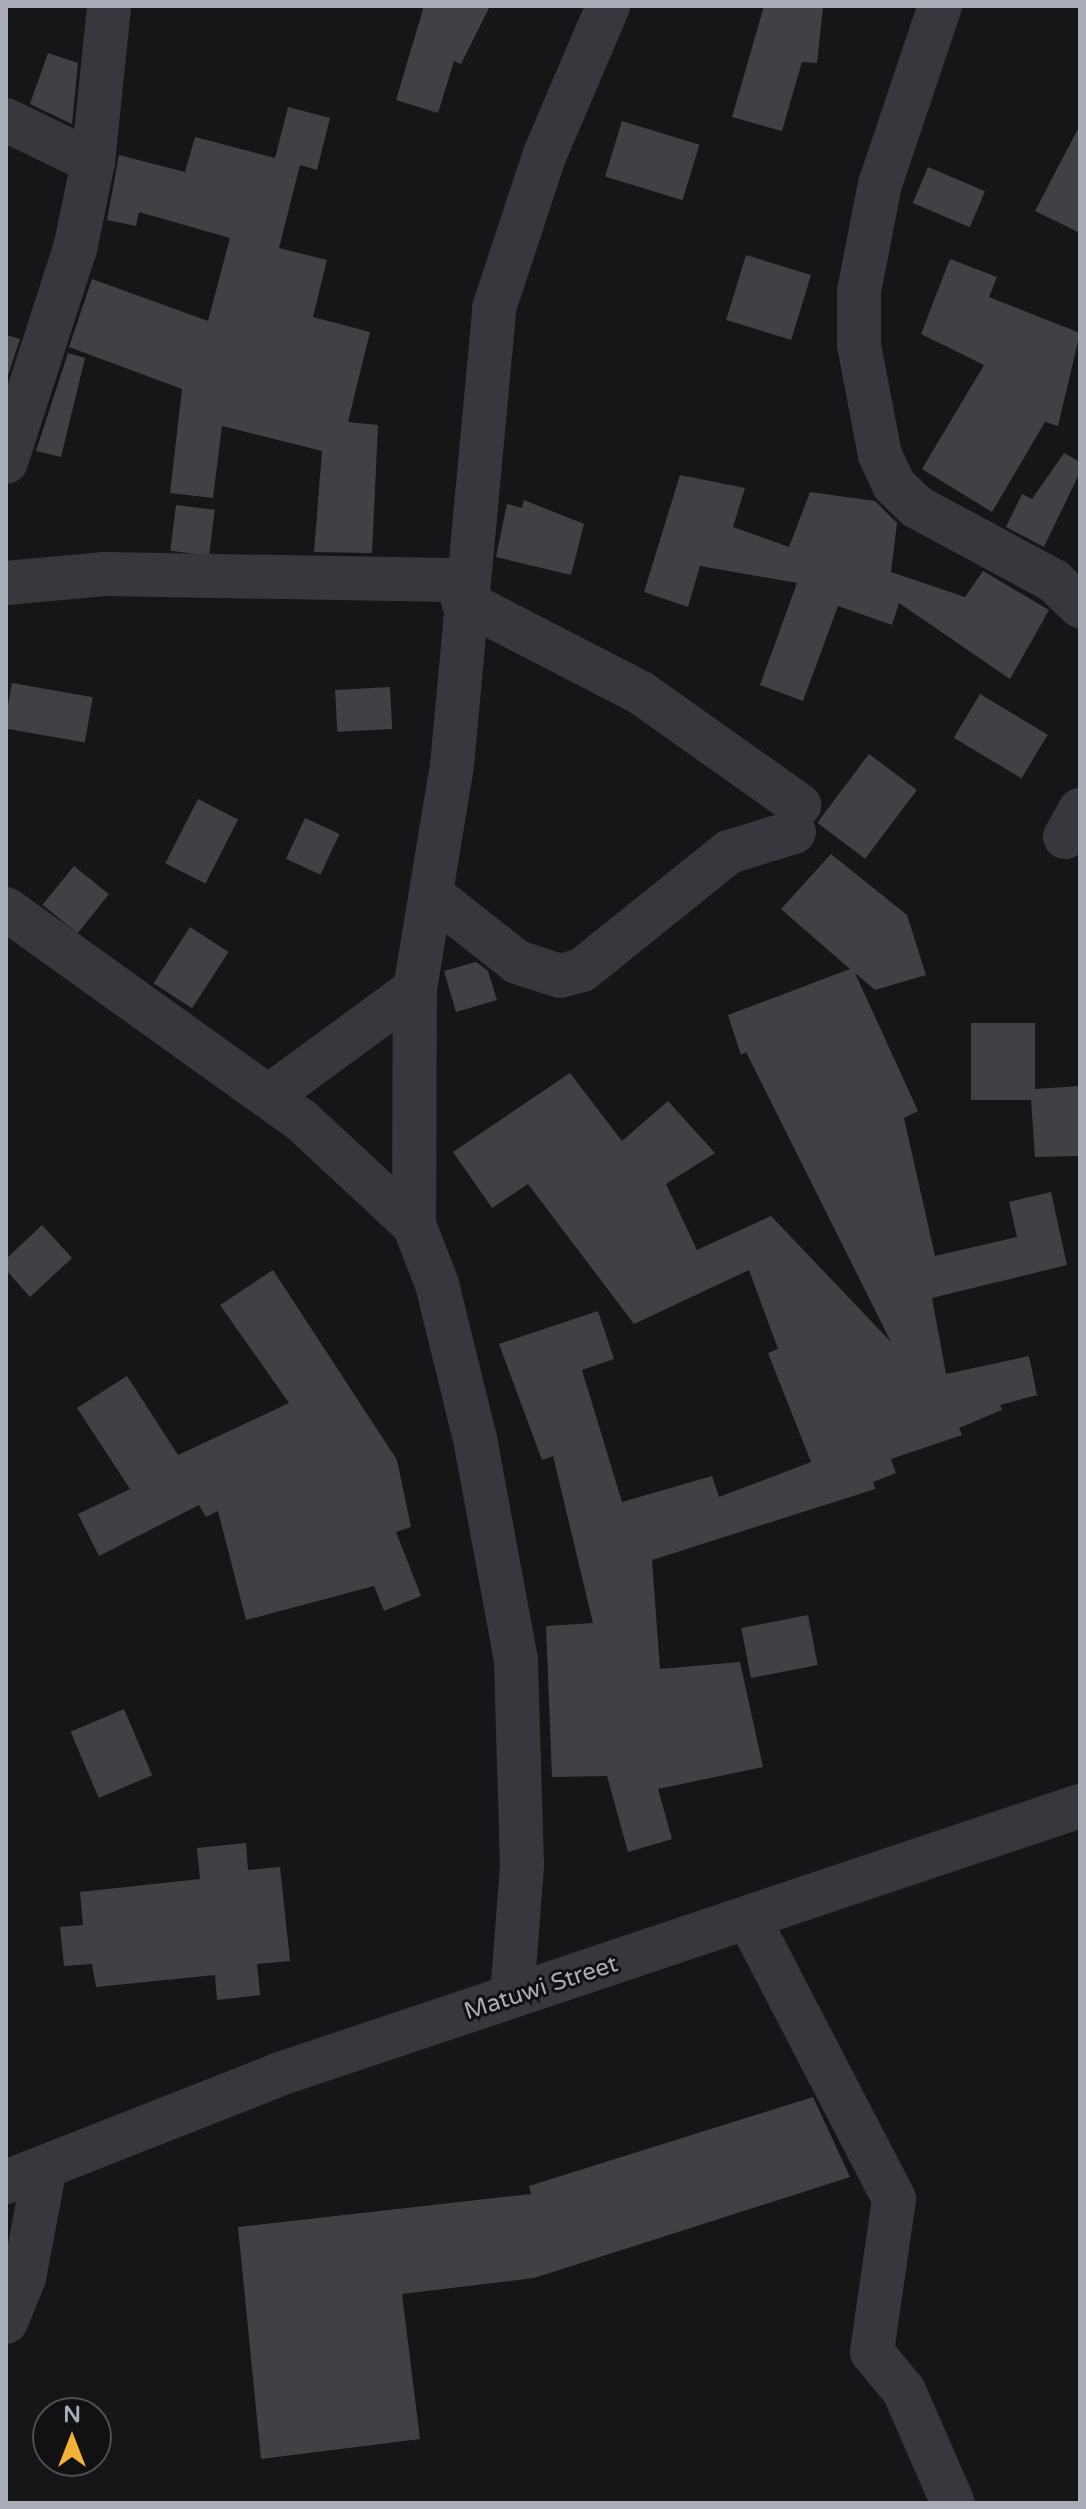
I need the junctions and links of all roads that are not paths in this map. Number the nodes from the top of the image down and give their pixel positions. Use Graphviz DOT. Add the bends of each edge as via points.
graph roads {
  1 [pos="109,6"];
  2 [pos="608,6"];
  3 [pos="940,6"];
  4 [pos="6,120"];
  5 [pos="93,162"];
  6 [pos="6,462"];
  7 [pos="6,583"];
  8 [pos="464,590"];
  9 [pos="1080,606"];
  10 [pos="432,895"];
  11 [pos="6,909"];
  12 [pos="415,989"];
  13 [pos="269,1096"];
  14 [pos="414,1225"];
  15 [pos="1080,1806"];
  16 [pos="750,1921"];
  17 [pos="512,1996"];
  18 [pos="26,2174"];
  19 [pos="6,2322"];
  20 [pos="953,2503"];
  1 -- 5 [label="street"];
  2 -- 8 [label="street" via="506,257 484,375"];
  3 -- 9 [label="street" via="880,184 859,291 859,345 880,455 894,485 917,507 1054,581"];
  4 -- 5 [label="street"];
  5 -- 6 [label="street" via="64,291"];
  7 -- 8 [label="street" via="105,574"];
  8 -- 10 [label="street" via="452,765"];
  8 -- 10 [label="street" via="641,693 796,818 729,852 582,970 560,976 517,962"];
  10 -- 12 [label="street"];
  11 -- 13 [label="street"];
  12 -- 13 [label="street"];
  12 -- 14 [label="street"];
  13 -- 14 [label="street"];
  14 -- 17 [label="street" via="437,1284 475,1439 516,1660 522,1865"];
  15 -- 16 [label="street, Matuwi Street"];
  16 -- 17 [label="street, Matuwi Street"];
  16 -- 20 [label="street" via="894,2199 872,2352 904,2391"];
  17 -- 18 [label="street, Matuwi Street" via="277,2075"];
  18 -- 19 [label="street" via="24,2278"];
}
